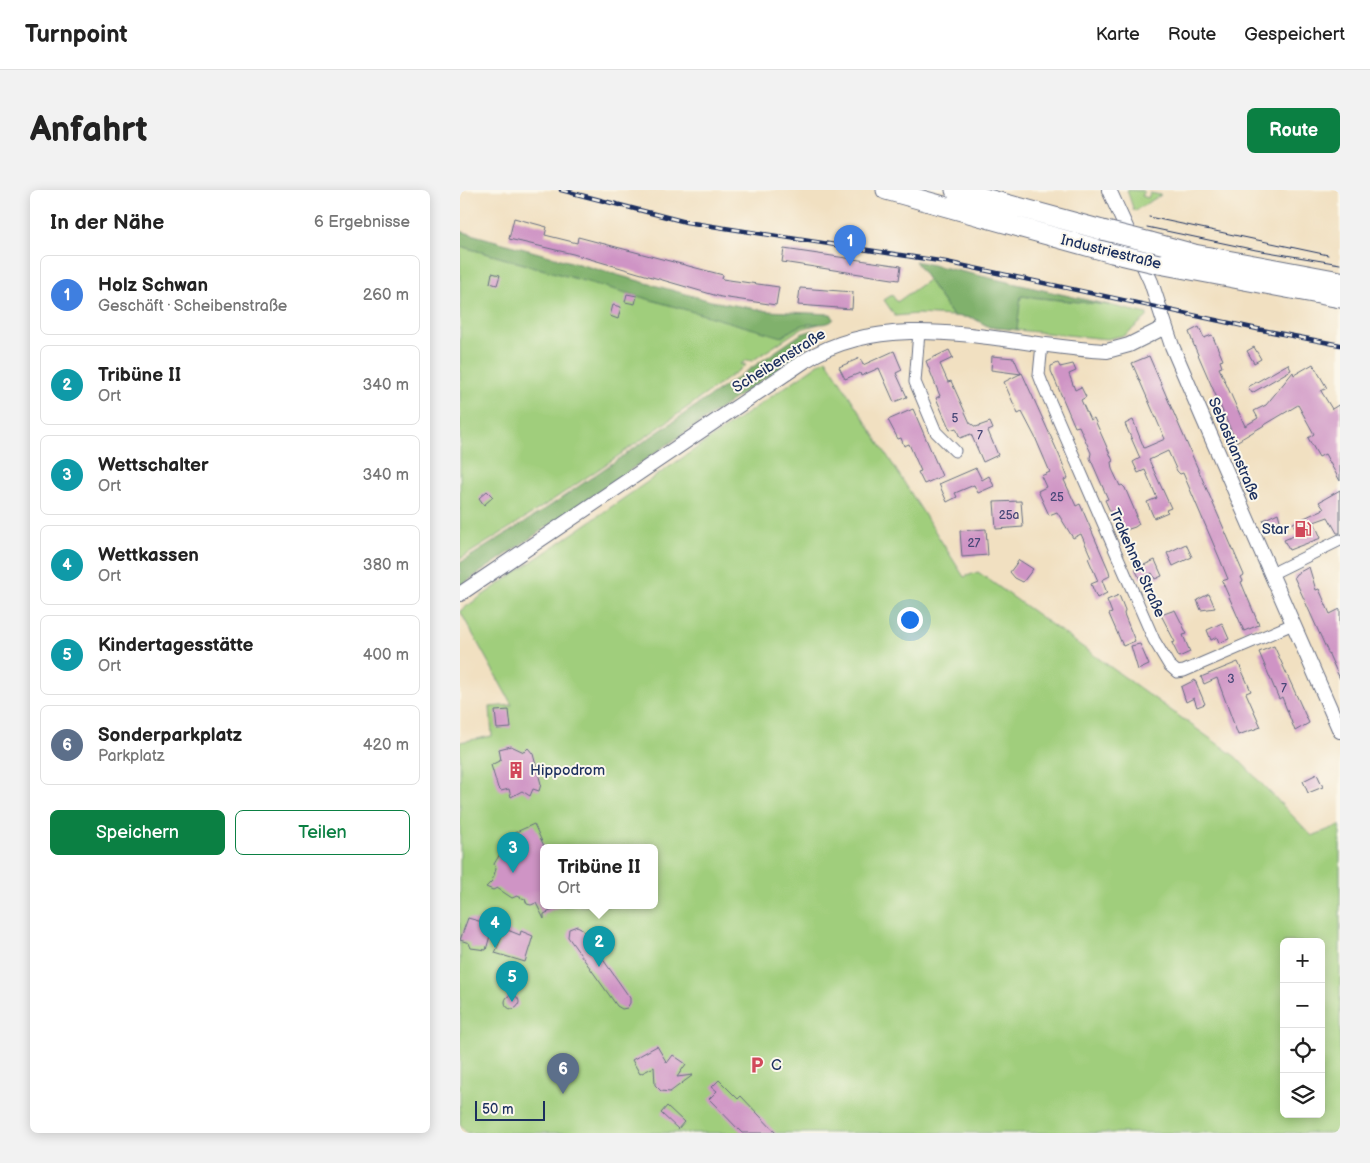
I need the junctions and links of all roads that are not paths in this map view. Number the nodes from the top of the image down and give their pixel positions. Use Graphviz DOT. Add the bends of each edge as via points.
graph roads {
  1 [pos="886,190"];
  2 [pos="955,190"];
  3 [pos="1100,190"];
  4 [pos="1109,190"];
  5 [pos="1340,281"];
  6 [pos="1340,298"];
  7 [pos="1158,307"];
  8 [pos="1165,327"];
  9 [pos="919,332"];
  10 [pos="1042,344"];
  11 [pos="955,451"];
  12 [pos="1340,540"];
  13 [pos="1271,574"];
  14 [pos="460,594"];
  15 [pos="1293,624"];
  16 [pos="1336,712"];
  17 [pos="1340,731"];
  1 -- 6 [label="highway, Industriestraße, bridge" via="1112,253"];
  2 -- 5 [label="highway, Industriestraße, bridge" via="1194,254"];
  3 -- 7 [label="street, Sebastianstraße"];
  4 -- 7 [label="street, Sebastianstraße" via="1141,259"];
  7 -- 8 [label="street, Sebastianstraße"];
  8 -- 10 [label="street, Scheibenstraße" via="1129,345 1107,351"];
  8 -- 13 [label="street, Sebastianstraße"];
  9 -- 10 [label="street, Scheibenstraße"];
  9 -- 11 [label="street" via="915,382 936,432"];
  9 -- 14 [label="street, Scheibenstraße" via="865,335 822,350"];
  10 -- 15 [label="street, Trakehner Straße" via="1039,368 1042,383 1154,640 1171,668 1177,672 1184,671"];
  12 -- 13 [label="street"];
  13 -- 15 [label="street, Sebastianstraße"];
  15 -- 16 [label="street, Sebastianstraße"];
  16 -- 17 [label="street, Sebastianstraße"];
}
